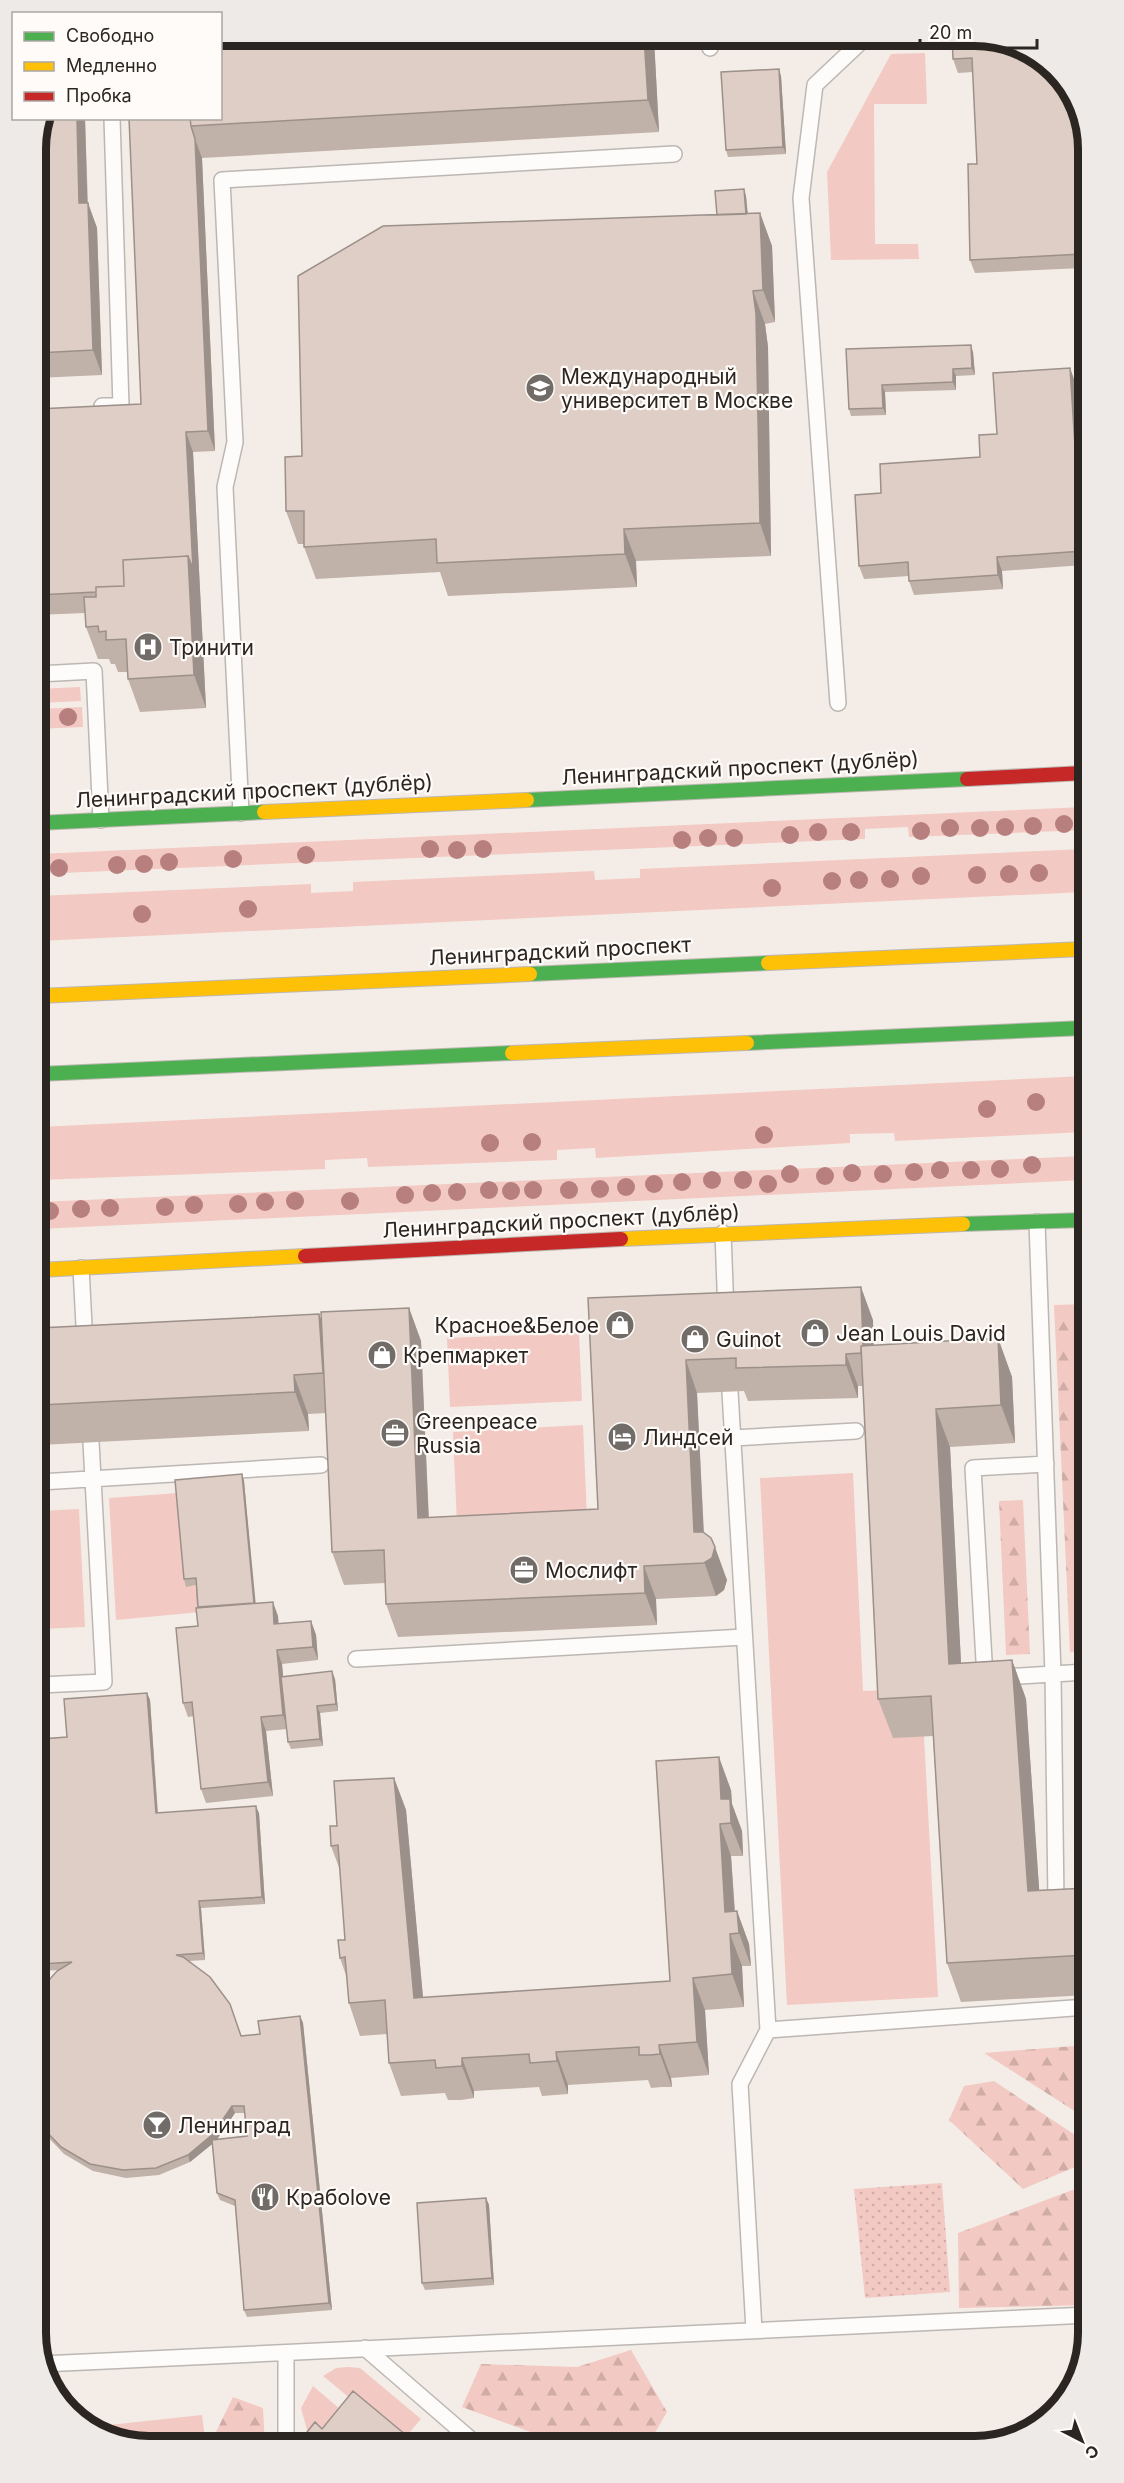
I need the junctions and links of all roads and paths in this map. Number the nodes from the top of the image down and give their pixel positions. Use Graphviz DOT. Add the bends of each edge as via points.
graph roads {
  1 [pos="855,47"];
  2 [pos="112,120"];
  3 [pos="675,154"];
  4 [pos="85,407"];
  5 [pos="47,673"];
  6 [pos="838,704"];
  7 [pos="1078,773"];
  8 [pos="241,813"];
  9 [pos="101,820"];
  10 [pos="47,823"];
  11 [pos="1078,949"];
  12 [pos="47,996"];
  13 [pos="1078,1028"];
  14 [pos="47,1074"];
  15 [pos="1078,1220"];
  16 [pos="1037,1222"];
  17 [pos="723,1233"];
  18 [pos="81,1268"];
  19 [pos="46,1270"];
  20 [pos="726,1326"];
  21 [pos="86,1356"];
  22 [pos="730,1392"];
  23 [pos="856,1431"];
  24 [pos="733,1438"];
  25 [pos="91,1442"];
  26 [pos="1046,1464"];
  27 [pos="321,1465"];
  28 [pos="93,1478"];
  29 [pos="46,1482"];
  30 [pos="744,1637"];
  31 [pos="356,1659"];
  32 [pos="1078,1672"];
  33 [pos="1053,1674"];
  34 [pos="46,1685"];
  35 [pos="1076,1901"];
  36 [pos="1078,2008"];
  37 [pos="768,2030"];
  38 [pos="1078,2315"];
  39 [pos="754,2330"];
  40 [pos="365,2348"];
  41 [pos="286,2353"];
  42 [pos="51,2364"];
  43 [pos="286,2436"];
  44 [pos="467,2436"];
  1 -- 6 [label="lane" via="815,85 801,198"];
  2 -- 4 [label="lane" via="121,406"];
  3 -- 8 [label="lane" via="222,180 235,442 225,488"];
  5 -- 9 [label="lane" via="94,670"];
  7 -- 8 [label="main road, Ленинградский проспект (дублёр)"];
  8 -- 9 [label="main road, Ленинградский проспект (дублёр)"];
  9 -- 10 [label="main road, Ленинградский проспект (дублёр)"];
  11 -- 12 [label="main road, Ленинградский проспект"];
  13 -- 14 [label="main road"];
  15 -- 16 [label="main road, Ленинградский проспект (дублёр)"];
  16 -- 17 [label="main road, Ленинградский проспект (дублёр)"];
  16 -- 26 [label="lane"];
  17 -- 18 [label="main road, Ленинградский проспект (дублёр)"];
  17 -- 20 [label="lane"];
  18 -- 19 [label="main road, Ленинградский проспект (дублёр)"];
  18 -- 21 [label="lane"];
  22 -- 24 [label="lane"];
  23 -- 24 [label="lane"];
  24 -- 30 [label="lane"];
  25 -- 28 [label="lane"];
  26 -- 33 [label="lane"];
  26 -- 33 [label="lane" via="973,1468 985,1678"];
  27 -- 28 [label="lane"];
  28 -- 29 [label="lane"];
  28 -- 34 [label="lane" via="104,1682"];
  30 -- 31 [label="lane"];
  30 -- 37 [label="lane"];
  32 -- 33 [label="lane"];
  33 -- 35 [label="lane" via="1056,1902"];
  36 -- 37 [label="lane"];
  37 -- 39 [label="lane" via="740,2084"];
  38 -- 39 [label="lane"];
  39 -- 40 [label="lane"];
  40 -- 41 [label="lane"];
  40 -- 44 [label="lane"];
  41 -- 42 [label="lane"];
  41 -- 43 [label="lane"];
}
